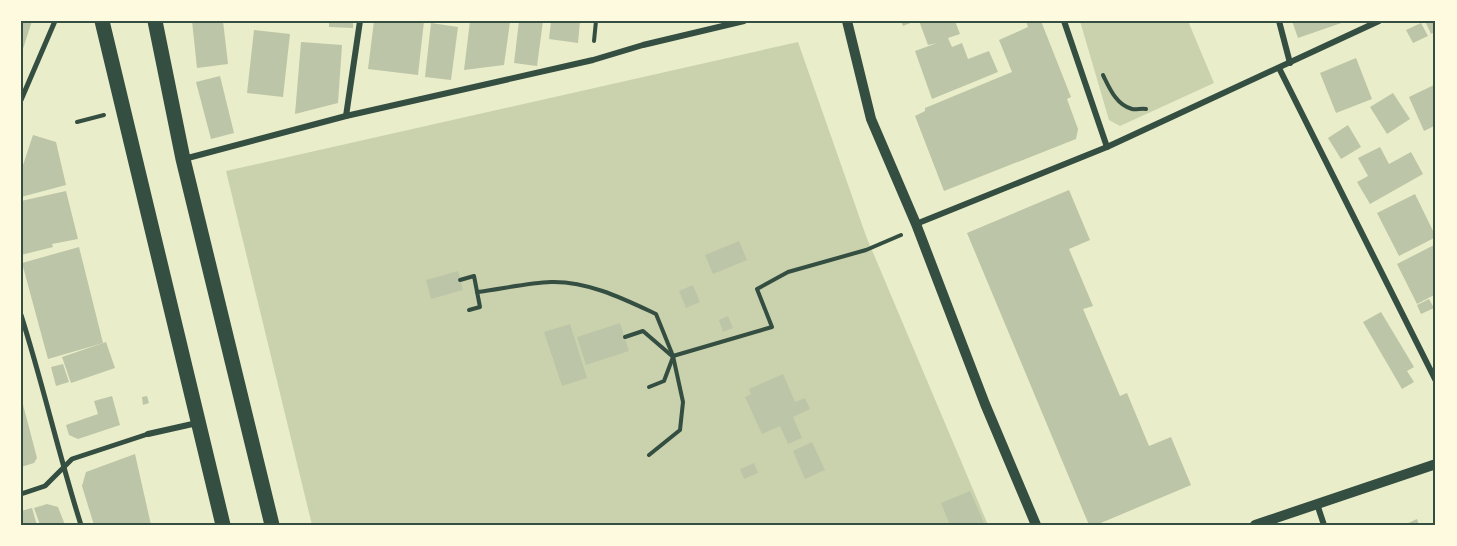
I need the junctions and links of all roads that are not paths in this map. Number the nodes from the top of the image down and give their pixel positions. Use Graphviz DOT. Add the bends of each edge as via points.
graph roads {
  1 [pos="55,21"];
  2 [pos="102,21"];
  3 [pos="155,21"];
  4 [pos="360,21"];
  5 [pos="744,21"];
  6 [pos="847,21"];
  7 [pos="1064,21"];
  8 [pos="1279,21"];
  9 [pos="1379,21"];
  10 [pos="1290,63"];
  11 [pos="1279,68"];
  12 [pos="21,100"];
  13 [pos="346,116"];
  14 [pos="1107,147"];
  15 [pos="183,159"];
  16 [pos="916,224"];
  17 [pos="21,315"];
  18 [pos="1435,378"];
  19 [pos="198,423"];
  20 [pos="148,434"];
  21 [pos="1436,464"];
  22 [pos="63,469"];
  23 [pos="21,494"];
  24 [pos="1317,504"];
  25 [pos="81,525"];
  26 [pos="223,525"];
  27 [pos="272,525"];
  28 [pos="1036,525"];
  29 [pos="1255,525"];
  30 [pos="1324,525"];
  1 -- 12 [label="street"];
  2 -- 19 [label="main road"];
  3 -- 15 [label="main road"];
  4 -- 13 [label="street"];
  5 -- 13 [label="street"];
  6 -- 16 [label="street" via="871,119"];
  7 -- 14 [label="street"];
  8 -- 10 [label="street"];
  9 -- 10 [label="street"];
  10 -- 11 [label="street"];
  11 -- 14 [label="street"];
  11 -- 18 [label="street"];
  13 -- 15 [label="street"];
  14 -- 16 [label="street"];
  15 -- 27 [label="main road"];
  16 -- 28 [label="street"];
  17 -- 22 [label="street"];
  19 -- 20 [label="street"];
  19 -- 26 [label="main road"];
  20 -- 22 [label="street" via="72,459"];
  21 -- 24 [label="street"];
  22 -- 23 [label="street" via="45,486"];
  22 -- 25 [label="street"];
  24 -- 29 [label="street"];
  24 -- 30 [label="street"];
}
